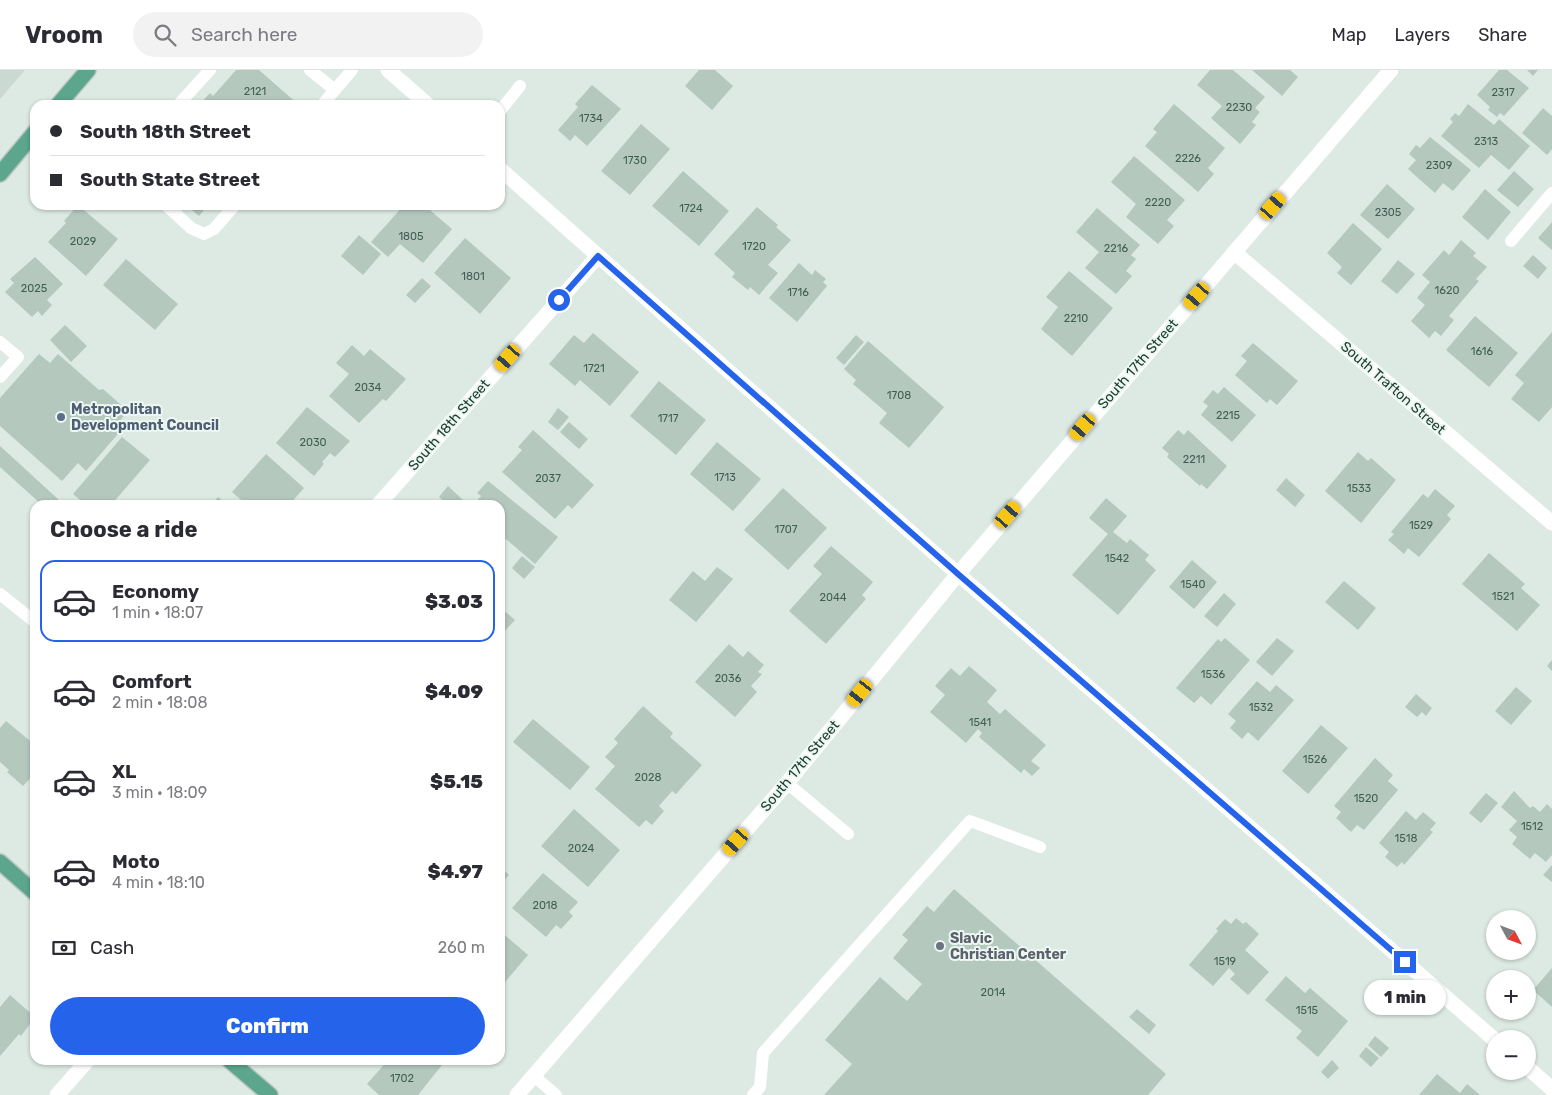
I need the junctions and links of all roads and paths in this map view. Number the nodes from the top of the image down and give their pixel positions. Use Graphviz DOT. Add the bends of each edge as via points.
graph roads {
  1 [pos="88,70"];
  2 [pos="210,70"];
  3 [pos="310,70"];
  4 [pos="352,70"];
  5 [pos="388,70"];
  6 [pos="1391,70"];
  7 [pos="520,86"];
  8 [pos="335,90"];
  9 [pos="62,100"];
  10 [pos="183,100"];
  11 [pos="326,100"];
  12 [pos="422,100"];
  13 [pos="505,105"];
  14 [pos="30,138"];
  15 [pos="505,173"];
  16 [pos="0,174"];
  17 [pos="1552,193"];
  18 [pos="171,210"];
  19 [pos="231,210"];
  20 [pos="1511,241"];
  21 [pos="1234,252"];
  22 [pos="598,256"];
  23 [pos="0,342"];
  24 [pos="0,378"];
  25 [pos="382,500"];
  26 [pos="1552,523"];
  27 [pos="958,574"];
  28 [pos="0,594"];
  29 [pos="30,618"];
  30 [pos="787,783"];
  31 [pos="848,834"];
  32 [pos="1040,847"];
  33 [pos="0,862"];
  34 [pos="30,888"];
  35 [pos="1486,1032"];
  36 [pos="84,1065"];
  37 [pos="235,1065"];
  38 [pos="1536,1075"];
  39 [pos="534,1076"];
  40 [pos="1552,1089"];
  41 [pos="57,1095"];
  42 [pos="270,1095"];
  43 [pos="518,1095"];
  44 [pos="556,1095"];
  45 [pos="753,1095"];
  1 -- 9 [label="main road"];
  2 -- 10 [label="lane"];
  3 -- 8 [label="lane"];
  4 -- 8 [label="lane"];
  5 -- 12 [label="street"];
  6 -- 21 [label="street, South 17th Street"];
  7 -- 13 [label="lane"];
  8 -- 11 [label="lane"];
  14 -- 16 [label="main road"];
  15 -- 22 [label="street"];
  17 -- 20 [label="lane"];
  18 -- 19 [label="lane" via="191,228 204,234 214,229"];
  21 -- 26 [label="street, South Trafton Street"];
  21 -- 27 [label="street, South 17th Street"];
  22 -- 25 [label="street, South 18th Street"];
  22 -- 27 [label="street"];
  23 -- 24 [label="lane" via="18,357"];
  27 -- 30 [label="street, South 17th Street"];
  27 -- 35 [label="street"];
  28 -- 29 [label="lane"];
  30 -- 31 [label="lane"];
  30 -- 39 [label="street, South 17th Street"];
  32 -- 45 [label="lane" via="970,821 763,1053 760,1086"];
  33 -- 34 [label="main road"];
  36 -- 41 [label="street"];
  37 -- 42 [label="main road"];
  38 -- 40 [label="street"];
  39 -- 43 [label="street, South 17th Street"];
  39 -- 44 [label="lane"];
}
